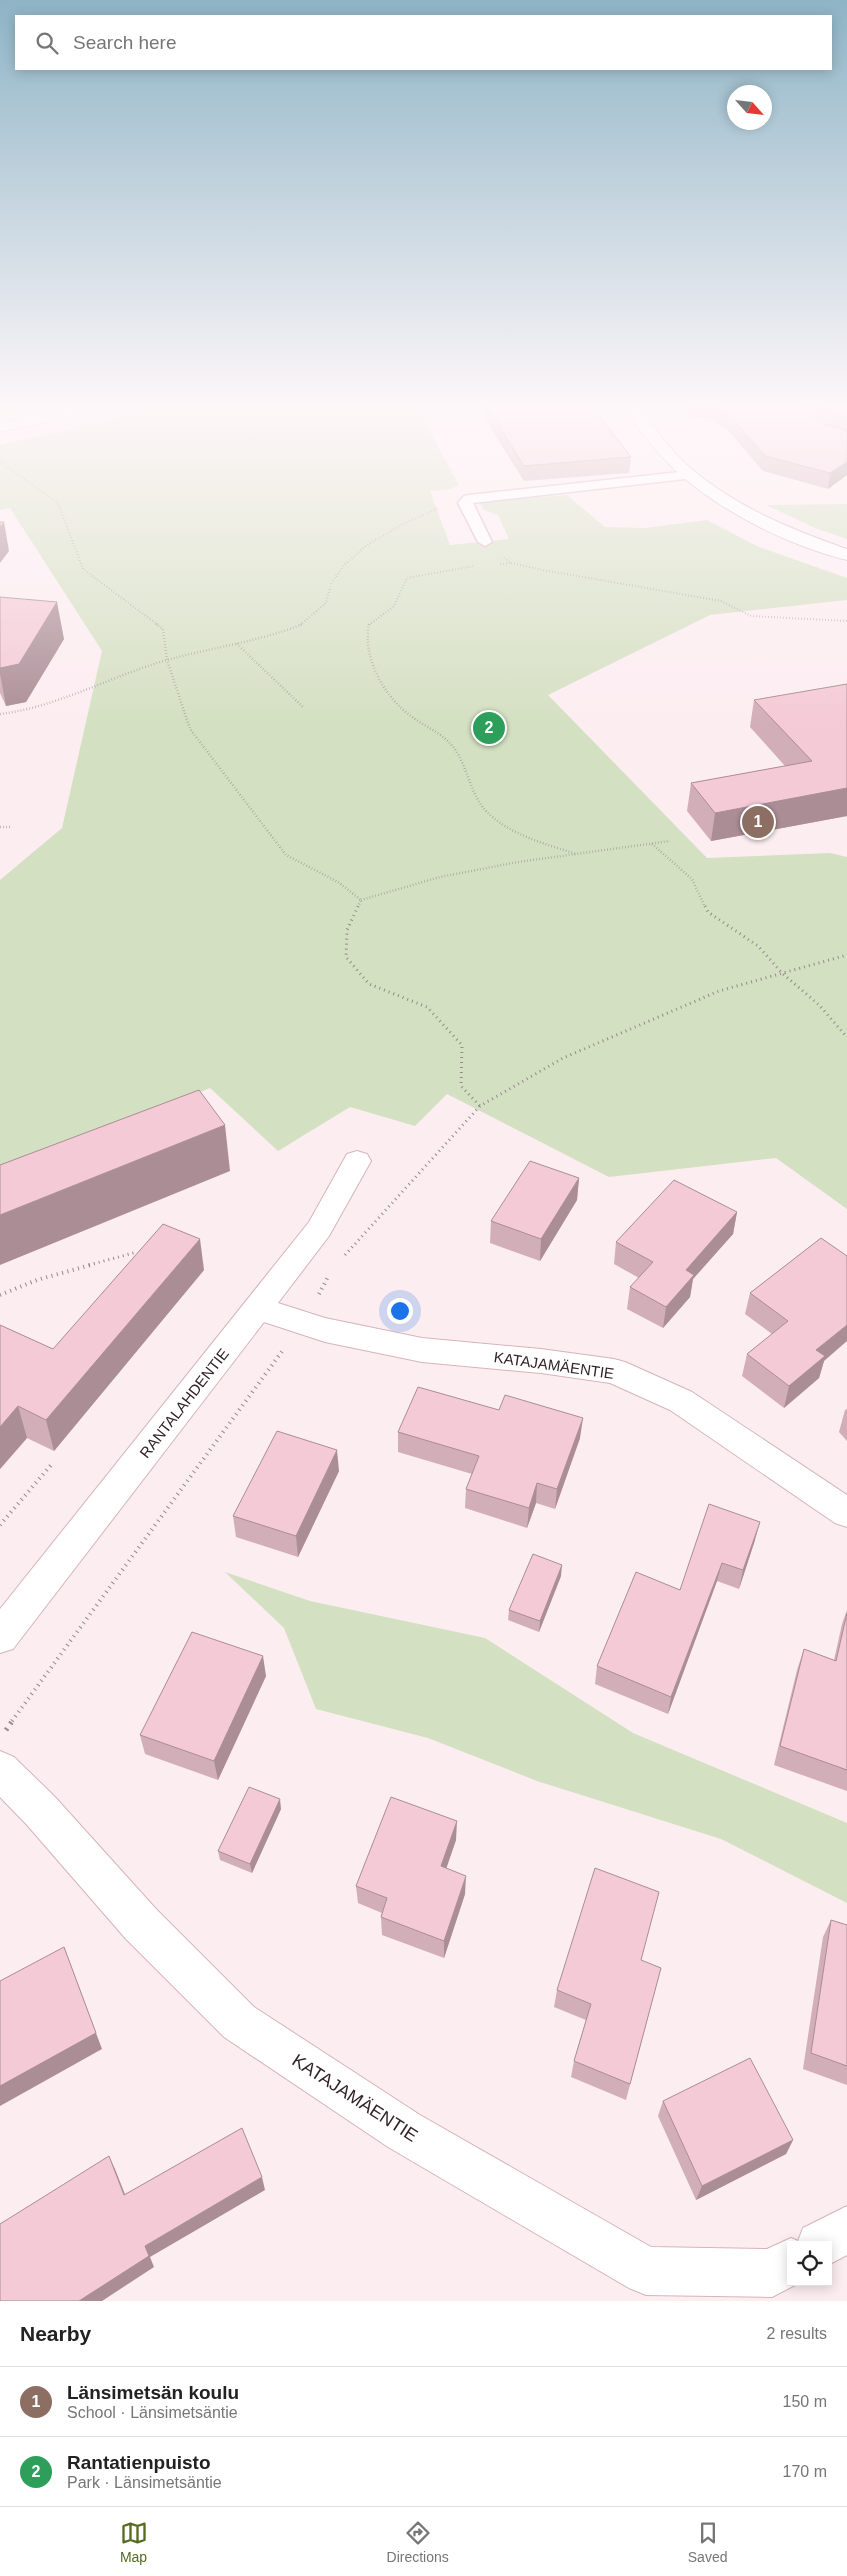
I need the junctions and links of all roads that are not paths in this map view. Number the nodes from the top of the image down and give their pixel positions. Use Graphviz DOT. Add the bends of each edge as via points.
graph roads {
  1 [pos="469,510"];
  2 [pos="743,510"];
  3 [pos="486,542"];
  4 [pos="847,555"];
  5 [pos="357,1161"];
  6 [pos="258,1308"];
  7 [pos="847,1513"];
  8 [pos="0,1637"];
  9 [pos="0,1770"];
  10 [pos="847,2229"];
  11 [pos="827,2241"];
  12 [pos="787,2264"];
  1 -- 3 [label="lane"];
  2 -- 4 [label="street" via="794,535"];
  5 -- 6 [label="street, RANTALAHDENTIE" via="319,1230"];
  6 -- 7 [label="street, KATAJAMÄENTIE" via="325,1330 422,1350 614,1371 681,1401"];
  6 -- 8 [label="street, RANTALAHDENTIE"];
  9 -- 12 [label="street, KATAJAMÄENTIE" via="41,1811 140,1924 238,2022 404,2131 646,2271 772,2273"];
  10 -- 11 [label="street"];
}
